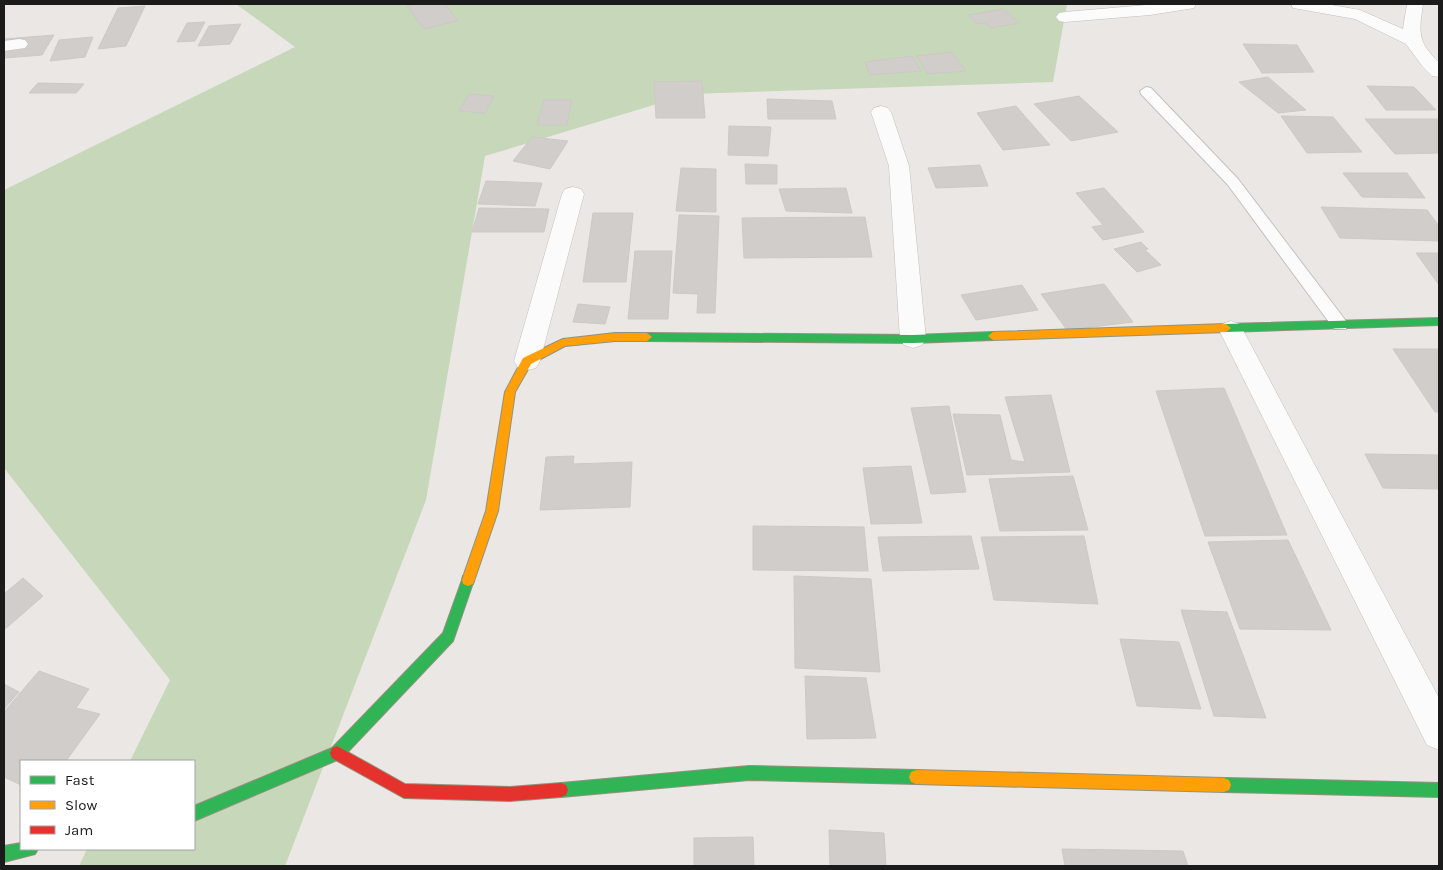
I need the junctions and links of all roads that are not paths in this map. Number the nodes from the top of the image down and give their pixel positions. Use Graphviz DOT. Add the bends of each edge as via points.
graph roads {
  1 [pos="1188,4"];
  2 [pos="1299,4"];
  3 [pos="1415,4"];
  4 [pos="1064,17"];
  5 [pos="1413,41"];
  6 [pos="1439,72"];
  7 [pos="1146,91"];
  8 [pos="881,112"];
  9 [pos="573,194"];
  10 [pos="1439,321"];
  11 [pos="1340,325"];
  12 [pos="1231,330"];
  13 [pos="913,339"];
  14 [pos="527,361"];
  15 [pos="1439,733"];
  16 [pos="337,752"];
  17 [pos="1439,790"];
  18 [pos="195,814"];
  19 [pos="25,850"];
  20 [pos="4,854"];
  1 -- 4 [label="street"];
  2 -- 5 [label="street" via="1360,15"];
  3 -- 5 [label="street" via="1409,34"];
  5 -- 6 [label="street" via="1419,54"];
  7 -- 11 [label="lane" via="1233,182"];
  8 -- 13 [label="street" via="899,166"];
  9 -- 14 [label="street"];
  10 -- 11 [label="street"];
  11 -- 12 [label="street"];
  12 -- 13 [label="street"];
  12 -- 15 [label="street"];
  13 -- 14 [label="street" via="615,337 563,343"];
  14 -- 16 [label="street" via="510,392 492,511 448,637"];
  16 -- 17 [label="street" via="404,792 510,794 749,773"];
  16 -- 18 [label="street"];
  19 -- 20 [label="street"];
}
